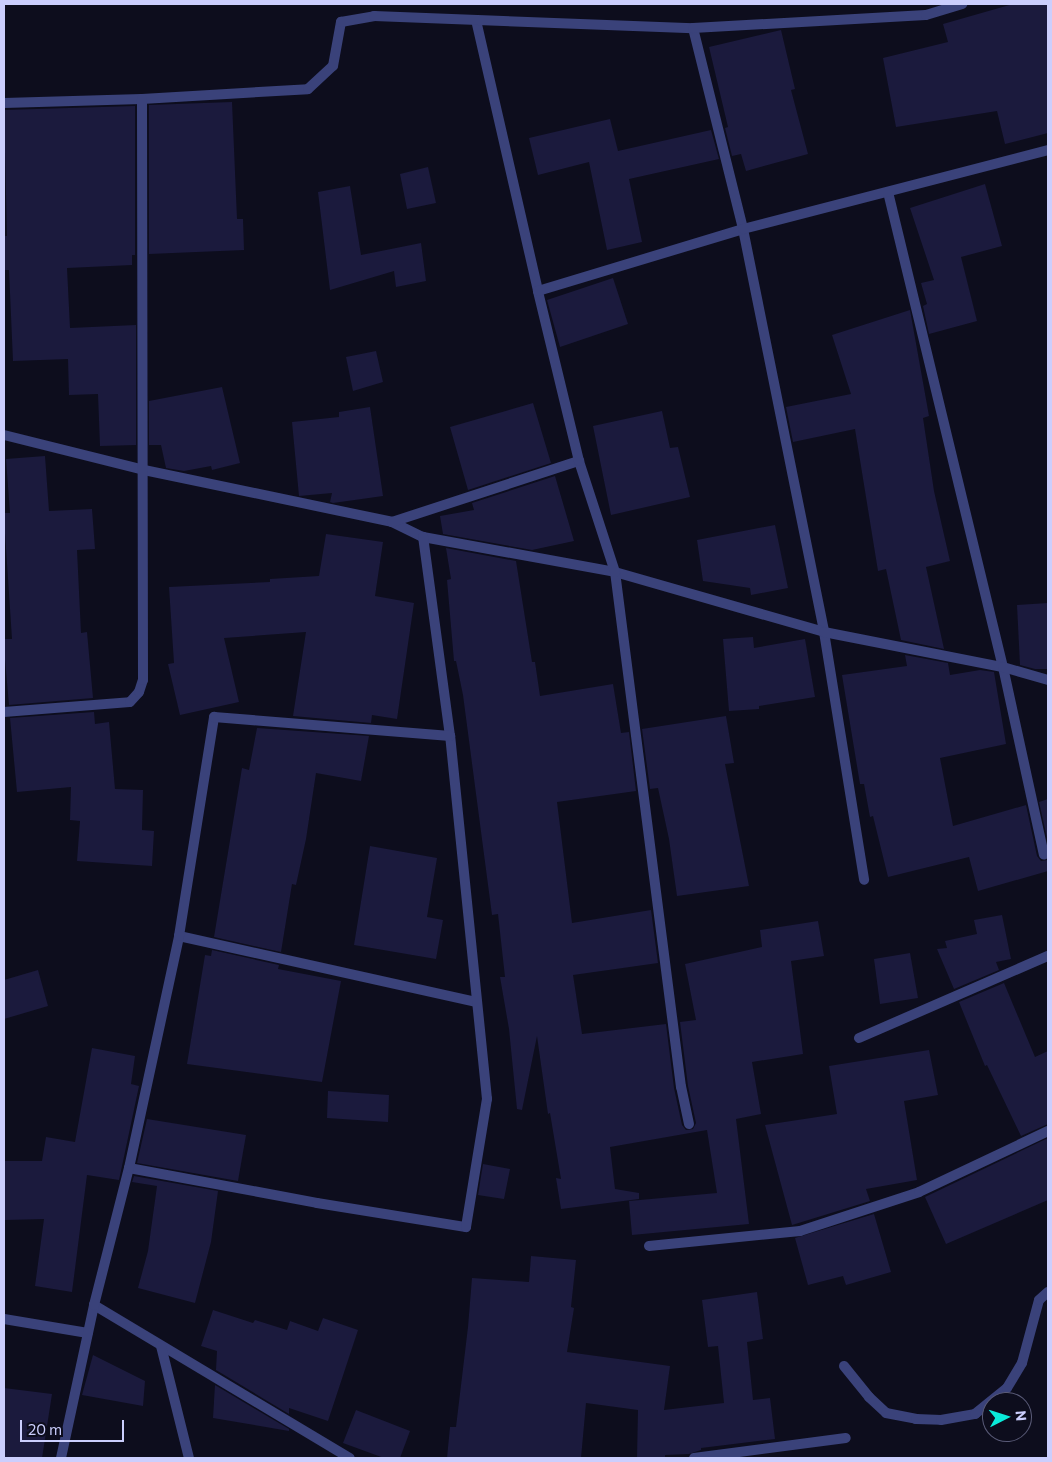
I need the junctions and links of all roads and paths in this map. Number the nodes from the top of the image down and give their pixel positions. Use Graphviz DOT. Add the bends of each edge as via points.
graph roads {
  1 [pos="962,4"];
  2 [pos="476,20"];
  3 [pos="693,28"];
  4 [pos="142,99"];
  5 [pos="4,103"];
  6 [pos="1048,150"];
  7 [pos="888,192"];
  8 [pos="743,229"];
  9 [pos="538,291"];
  10 [pos="4,435"];
  11 [pos="578,461"];
  12 [pos="144,470"];
  13 [pos="392,522"];
  14 [pos="423,537"];
  15 [pos="615,572"];
  16 [pos="824,632"];
  17 [pos="1002,667"];
  18 [pos="1048,680"];
  19 [pos="4,712"];
  20 [pos="450,736"];
  21 [pos="1044,855"];
  22 [pos="864,880"];
  23 [pos="179,936"];
  24 [pos="1048,956"];
  25 [pos="477,1002"];
  26 [pos="859,1038"];
  27 [pos="689,1124"];
  28 [pos="1048,1131"];
  29 [pos="129,1168"];
  30 [pos="650,1246"];
  31 [pos="1048,1292"];
  32 [pos="94,1305"];
  33 [pos="4,1319"];
  34 [pos="88,1333"];
  35 [pos="161,1346"];
  36 [pos="844,1366"];
  37 [pos="846,1438"];
  38 [pos="61,1458"];
  39 [pos="189,1458"];
  40 [pos="350,1458"];
  41 [pos="694,1458"];
  1 -- 3 [label="street" via="926,14"];
  2 -- 3 [label="street"];
  2 -- 4 [label="street" via="374,16 340,22 333,66 308,89"];
  2 -- 9 [label="street"];
  3 -- 8 [label="street"];
  4 -- 5 [label="street"];
  4 -- 12 [label="street"];
  6 -- 7 [label="street"];
  7 -- 8 [label="street"];
  7 -- 17 [label="street"];
  8 -- 9 [label="street"];
  8 -- 16 [label="street"];
  9 -- 11 [label="street"];
  10 -- 12 [label="street"];
  11 -- 13 [label="street"];
  11 -- 15 [label="street"];
  12 -- 13 [label="street"];
  12 -- 19 [label="street" via="143,680 139,692 130,702"];
  13 -- 14 [label="street"];
  14 -- 15 [label="street"];
  14 -- 20 [label="street"];
  15 -- 16 [label="street"];
  15 -- 27 [label="street" via="681,1087"];
  16 -- 17 [label="street"];
  16 -- 22 [label="street"];
  17 -- 18 [label="street"];
  17 -- 21 [label="street"];
  20 -- 23 [label="street" via="214,717"];
  20 -- 25 [label="street"];
  23 -- 25 [label="street"];
  23 -- 29 [label="street"];
  24 -- 26 [label="street"];
  25 -- 29 [label="street" via="487,1098 466,1227 317,1204"];
  28 -- 30 [label="street" via="920,1192 800,1231"];
  29 -- 32 [label="street"];
  31 -- 36 [label="street" via="1039,1300 1022,1363 1007,1388 975,1414 941,1420 886,1413"];
  32 -- 34 [label="street"];
  32 -- 35 [label="street"];
  33 -- 34 [label="street"];
  34 -- 38 [label="street"];
  35 -- 39 [label="street"];
  35 -- 40 [label="street"];
  37 -- 41 [label="street"];
}
